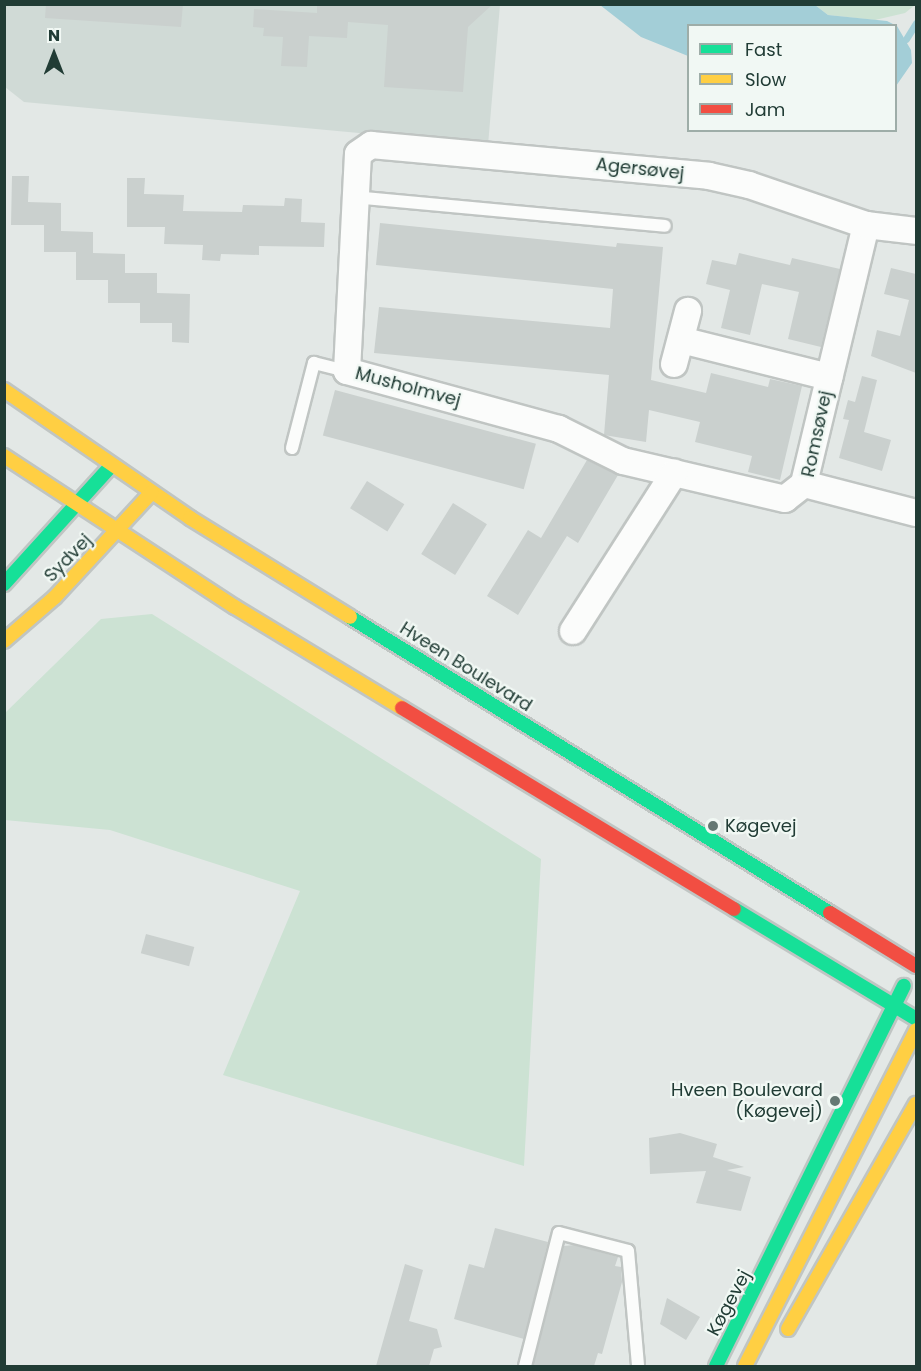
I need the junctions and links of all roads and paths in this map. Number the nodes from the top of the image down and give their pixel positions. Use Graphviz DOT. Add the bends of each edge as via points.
graph roads {
  1 [pos="358,154"];
  2 [pos="353,197"];
  3 [pos="866,225"];
  4 [pos="665,226"];
  5 [pos="916,231"];
  6 [pos="688,311"];
  7 [pos="681,340"];
  8 [pos="674,364"];
  9 [pos="347,371"];
  10 [pos="829,377"];
  11 [pos="4,390"];
  12 [pos="292,448"];
  13 [pos="4,456"];
  14 [pos="110,467"];
  15 [pos="674,473"];
  16 [pos="804,484"];
  17 [pos="151,493"];
  18 [pos="79,507"];
  19 [pos="916,513"];
  20 [pos="117,534"];
  21 [pos="4,584"];
  22 [pos="573,632"];
  23 [pos="4,641"];
  24 [pos="916,965"];
  25 [pos="895,1005"];
  26 [pos="916,1019"];
  27 [pos="916,1030"];
  28 [pos="916,1104"];
  29 [pos="782,1340"];
  30 [pos="525,1366"];
  31 [pos="638,1366"];
  32 [pos="716,1366"];
  33 [pos="745,1366"];
  1 -- 2 [label="street, Musholmvej"];
  1 -- 3 [label="street, Agersøvej" via="371,145 709,176 749,185"];
  2 -- 4 [label="lane"];
  2 -- 9 [label="street, Musholmvej"];
  3 -- 5 [label="street, Agersøvej"];
  3 -- 10 [label="street, Romsøvej"];
  6 -- 7 [label="street"];
  7 -- 8 [label="street"];
  7 -- 10 [label="street, Romsøvej"];
  9 -- 12 [label="lane" via="314,363"];
  9 -- 15 [label="street, Musholmvej" via="559,429 623,461"];
  10 -- 16 [label="street, Romsøvej"];
  11 -- 14 [label="main road, Hveen Boulevard"];
  13 -- 18 [label="main road"];
  14 -- 17 [label="main road, Hveen Boulevard"];
  14 -- 18 [label="main road, Sydvej"];
  15 -- 16 [label="street, Musholmvej" via="785,499"];
  15 -- 22 [label="street"];
  16 -- 19 [label="street, Romsøvej"];
  17 -- 20 [label="main road, Sydvej"];
  17 -- 24 [label="main road, Hveen Boulevard"];
  18 -- 20 [label="main road"];
  18 -- 21 [label="main road, Sydvej"];
  20 -- 23 [label="main road, Sydvej"];
  20 -- 25 [label="main road"];
  24 -- 25 [label="main road, Køgevej"];
  25 -- 26 [label="main road"];
  25 -- 32 [label="main road, Køgevej"];
  27 -- 33 [label="main road"];
  28 -- 29 [label="main road"];
  30 -- 31 [label="lane" via="559,1233 628,1251"];
}
